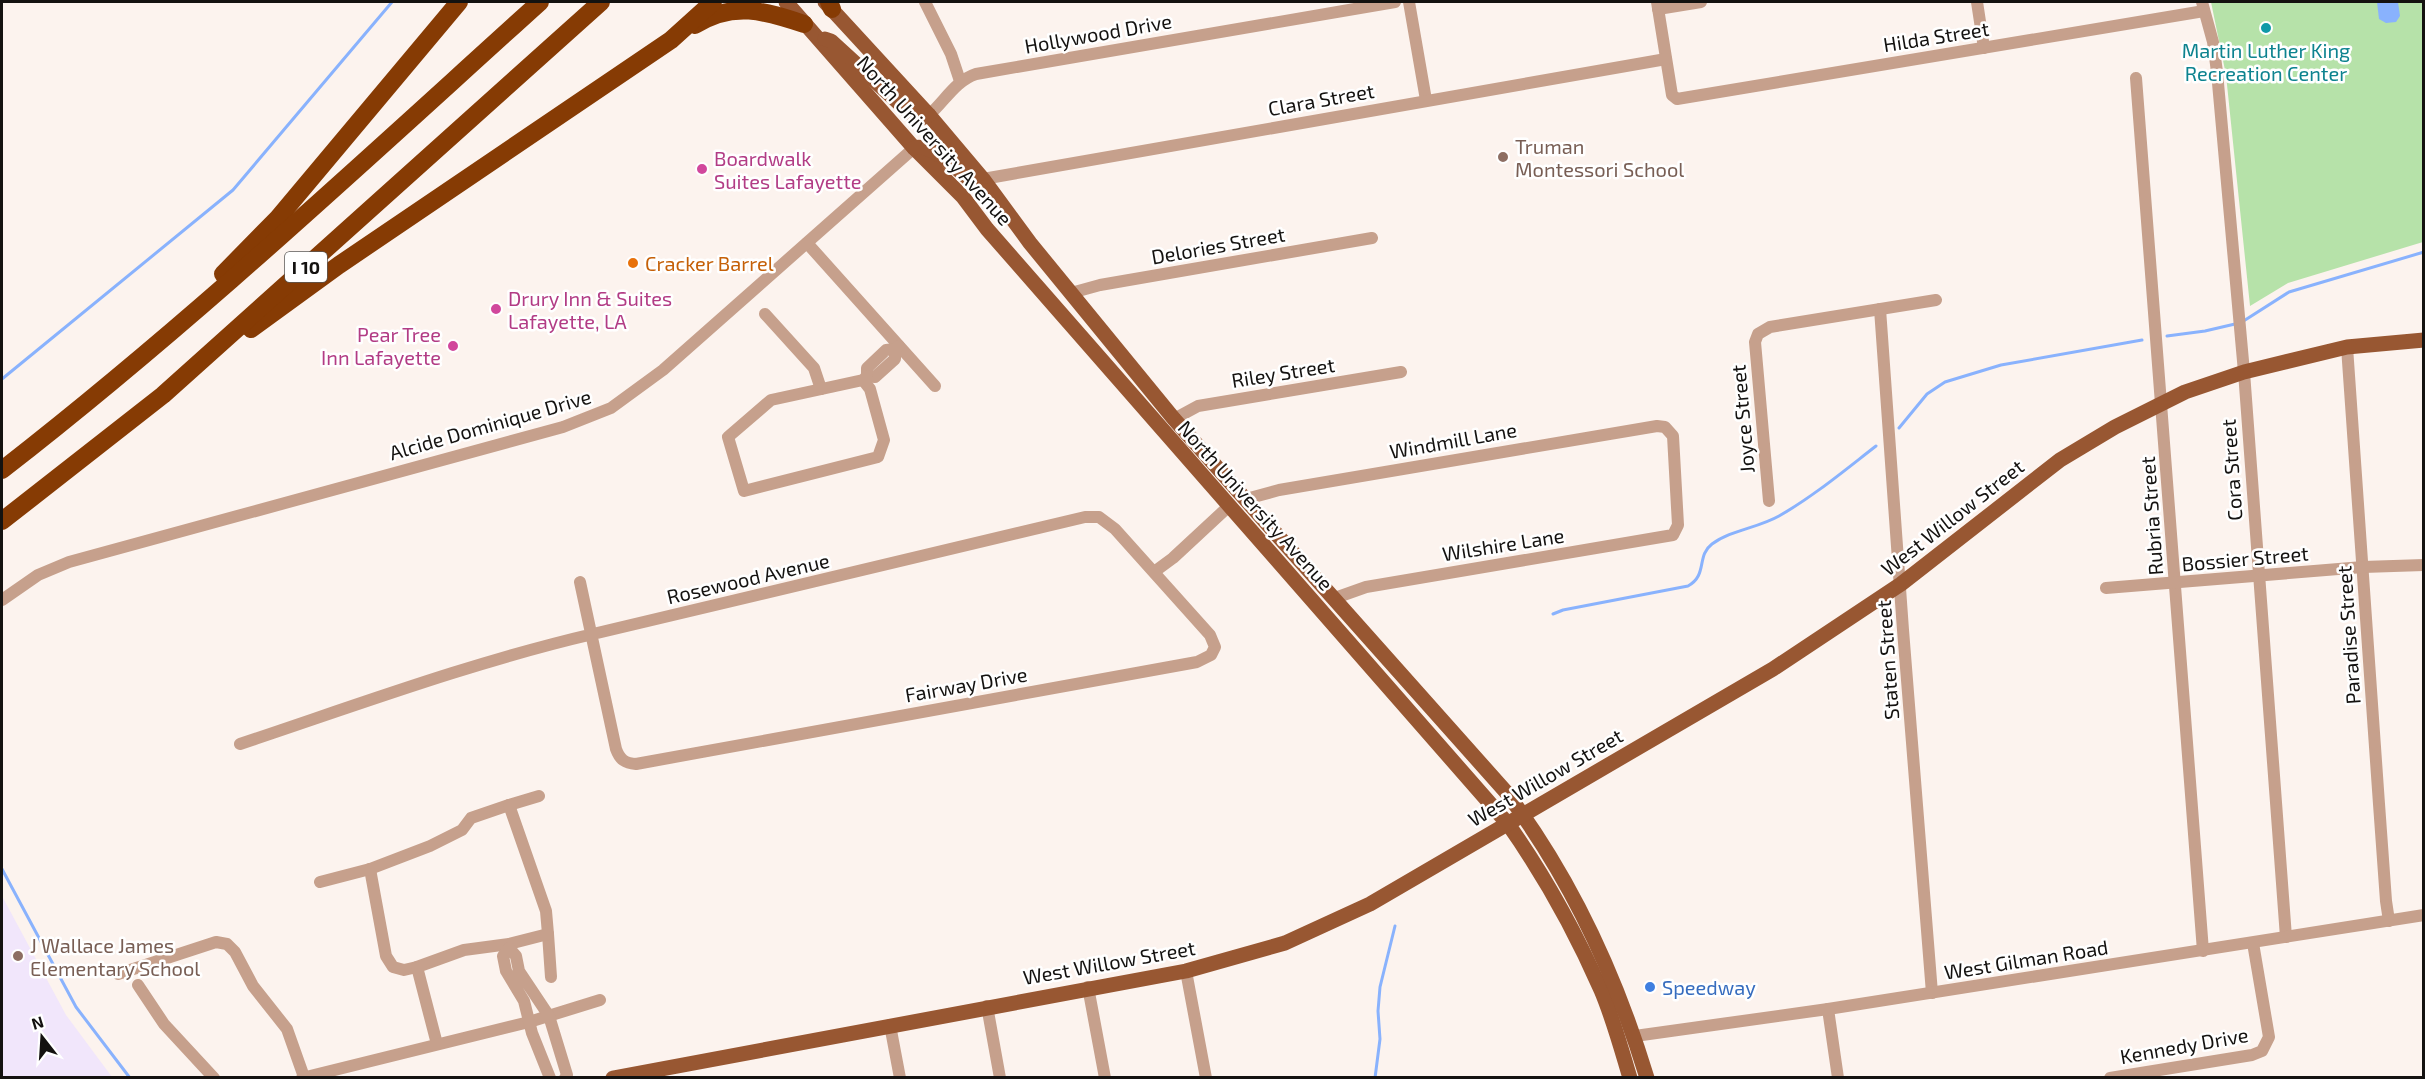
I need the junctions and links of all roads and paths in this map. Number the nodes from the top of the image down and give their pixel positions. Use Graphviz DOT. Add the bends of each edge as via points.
graph roads {
  1 [pos="459,2"];
  2 [pos="540,2"];
  3 [pos="601,2"];
  4 [pos="713,2"];
  5 [pos="786,2"];
  6 [pos="925,2"];
  7 [pos="1395,2"];
  8 [pos="1409,2"];
  9 [pos="1701,2"];
  10 [pos="1977,2"];
  11 [pos="829,4"];
  12 [pos="1657,5"];
  13 [pos="2203,6"];
  14 [pos="809,29"];
  15 [pos="671,40"];
  16 [pos="1984,48"];
  17 [pos="1666,59"];
  18 [pos="2136,78"];
  19 [pos="960,81"];
  20 [pos="1426,100"];
  21 [pos="929,115"];
  22 [pos="915,148"];
  23 [pos="983,179"];
  24 [pos="996,198"];
  25 [pos="987,229"];
  26 [pos="1372,238"];
  27 [pos="807,243"];
  28 [pos="1030,243"];
  29 [pos="1071,293"];
  30 [pos="1936,300"];
  31 [pos="1050,302"];
  32 [pos="1880,309"];
  33 [pos="765,314"];
  34 [pos="2424,340"];
  35 [pos="2348,346"];
  36 [pos="897,347"];
  37 [pos="1401,372"];
  38 [pos="2244,372"];
  39 [pos="118,374"];
  40 [pos="865,378"];
  41 [pos="935,386"];
  42 [pos="821,389"];
  43 [pos="163,394"];
  44 [pos="2163,402"];
  45 [pos="1174,418"];
  46 [pos="2,470"];
  47 [pos="1246,500"];
  48 [pos="1769,501"];
  49 [pos="1229,506"];
  50 [pos="2,521"];
  51 [pos="1676,531"];
  52 [pos="2424,565"];
  53 [pos="2363,567"];
  54 [pos="1154,572"];
  55 [pos="2259,576"];
  56 [pos="580,582"];
  57 [pos="1901,584"];
  58 [pos="2176,584"];
  59 [pos="2106,588"];
  60 [pos="1335,598"];
  61 [pos="2,600"];
  62 [pos="1318,606"];
  63 [pos="593,634"];
  64 [pos="240,744"];
  65 [pos="539,796"];
  66 [pos="509,805"];
  67 [pos="1523,815"];
  68 [pos="1508,824"];
  69 [pos="370,869"];
  70 [pos="320,882"];
  71 [pos="2424,915"];
  72 [pos="2390,921"];
  73 [pos="548,934"];
  74 [pos="2286,937"];
  75 [pos="2253,943"];
  76 [pos="509,946"];
  77 [pos="2203,951"];
  78 [pos="417,967"];
  79 [pos="1186,971"];
  80 [pos="118,974"];
  81 [pos="551,977"];
  82 [pos="138,985"];
  83 [pos="1088,987"];
  84 [pos="1932,993"];
  85 [pos="600,1000"];
  86 [pos="987,1006"];
  87 [pos="1828,1009"];
  88 [pos="549,1016"];
  89 [pos="529,1022"];
  90 [pos="890,1025"];
  91 [pos="1635,1036"];
  92 [pos="555,1038"];
  93 [pos="437,1044"];
  94 [pos="539,1051"];
  95 [pos="329,1074"];
  96 [pos="214,1077"];
  97 [pos="303,1077"];
  98 [pos="550,1077"];
  99 [pos="565,1077"];
  100 [pos="613,1077"];
  101 [pos="900,1077"];
  102 [pos="1000,1077"];
  103 [pos="1105,1077"];
  104 [pos="1206,1077"];
  105 [pos="1630,1077"];
  106 [pos="1647,1077"];
  107 [pos="1838,1077"];
  108 [pos="2110,1077"];
  1 -- 39 [label="highway" via="278,218"];
  2 -- 39 [label="highway, I 10" via="246,269"];
  3 -- 43 [label="highway, I 10"];
  4 -- 15 [label="highway"];
  5 -- 14 [label="main road, North University Avenue"];
  6 -- 19 [label="street"];
  7 -- 19 [label="street, Hollywood Drive" via="976,74"];
  8 -- 20 [label="street"];
  9 -- 12 [label="street"];
  10 -- 16 [label="street"];
  11 -- 21 [label="main road, North University Avenue"];
  12 -- 17 [label="street"];
  13 -- 16 [label="street, Hilda Street"];
  13 -- 38 [label="street, Cora Street" via="2217,72"];
  14 -- 15 [label="highway" via="769,12 740,10 707,18"];
  14 -- 21 [label="main road" via="831,41 916,117"];
  14 -- 22 [label="main road, North University Avenue"];
  15 -- 43 [label="highway" via="339,266"];
  16 -- 17 [label="street, Hilda Street" via="1674,98"];
  17 -- 20 [label="street, Clara Street"];
  18 -- 44 [label="street, Rubria Street"];
  19 -- 21 [label="street"];
  20 -- 23 [label="street, Clara Street"];
  21 -- 23 [label="main road, North University Avenue"];
  22 -- 24 [label="main road" via="927,148 938,154"];
  22 -- 25 [label="main road, North University Avenue" via="963,197"];
  22 -- 27 [label="street, Alcide Dominique Drive"];
  23 -- 24 [label="main road, North University Avenue"];
  24 -- 28 [label="main road, North University Avenue"];
  25 -- 28 [label="main road" via="1019,247"];
  25 -- 31 [label="main road, North University Avenue"];
  26 -- 29 [label="street, Delories Street"];
  27 -- 36 [label="street"];
  27 -- 61 [label="street, Alcide Dominique Drive" via="632,395 583,420 105,550 38,575"];
  28 -- 29 [label="main road, North University Avenue"];
  29 -- 31 [label="main road"];
  29 -- 45 [label="main road, North University Avenue"];
  30 -- 32 [label="street"];
  31 -- 49 [label="main road, North University Avenue"];
  32 -- 48 [label="street, Joyce Street" via="1770,327 1758,334 1755,342"];
  32 -- 57 [label="street, Staten Street"];
  33 -- 42 [label="street" via="814,368"];
  34 -- 35 [label="main road, West Willow Street"];
  35 -- 38 [label="main road, West Willow Street"];
  35 -- 53 [label="street, Paradise Street"];
  36 -- 40 [label="street" via="886,350 879,364 867,368"];
  36 -- 41 [label="street"];
  37 -- 45 [label="street, Riley Street" via="1198,406"];
  38 -- 44 [label="main road, West Willow Street"];
  38 -- 55 [label="street, Cora Street"];
  39 -- 46 [label="highway, I 10"];
  40 -- 42 [label="street"];
  40 -- 42 [label="street" via="884,440 878,457 744,491 728,438 771,400"];
  43 -- 50 [label="highway, I 10"];
  44 -- 57 [label="main road, West Willow Street" via="2060,460"];
  44 -- 58 [label="street, Rubria Street"];
  45 -- 47 [label="main road, North University Avenue"];
  47 -- 51 [label="street, Windmill Lane" via="1279,490 1657,426 1668,429 1674,443"];
  47 -- 60 [label="main road, North University Avenue"];
  49 -- 54 [label="street"];
  49 -- 62 [label="main road, North University Avenue"];
  51 -- 60 [label="street, Wilshire Lane" via="1673,535 1366,587"];
  52 -- 53 [label="street, Bossier Street"];
  53 -- 55 [label="street, Bossier Street"];
  53 -- 72 [label="street, Paradise Street"];
  54 -- 63 [label="street, Rosewood Avenue" via="1108,522 1085,517"];
  54 -- 63 [label="street, Fairway Drive" via="1210,635 1215,647 1206,658 636,764 623,761 616,749"];
  55 -- 58 [label="street, Bossier Street"];
  55 -- 74 [label="street, Cora Street"];
  56 -- 63 [label="street"];
  57 -- 67 [label="main road, West Willow Street" via="1773,669"];
  57 -- 84 [label="street, Staten Street"];
  58 -- 59 [label="street, Bossier Street"];
  58 -- 77 [label="street, Rubria Street"];
  60 -- 62 [label="main road"];
  60 -- 67 [label="main road, North University Avenue"];
  62 -- 68 [label="main road, North University Avenue"];
  63 -- 64 [label="street, Rosewood Avenue" via="516,654"];
  65 -- 66 [label="street"];
  66 -- 69 [label="street" via="471,818 462,830 430,846"];
  66 -- 73 [label="street" via="546,912"];
  67 -- 68 [label="main road, West Willow Street"];
  67 -- 91 [label="main road, North University Avenue" via="1588,925"];
  68 -- 79 [label="main road, West Willow Street" via="1334,922 1285,943"];
  68 -- 105 [label="main road, North University Avenue" via="1570,927 1601,990"];
  69 -- 70 [label="street"];
  69 -- 78 [label="street" via="386,956 393,967"];
  71 -- 72 [label="street, West Gilman Road"];
  72 -- 74 [label="street, West Gilman Road"];
  73 -- 76 [label="street"];
  73 -- 81 [label="street"];
  74 -- 75 [label="street, West Gilman Road"];
  75 -- 77 [label="street, West Gilman Road"];
  75 -- 108 [label="street, Kennedy Drive" via="2269,1037 2262,1051 2252,1056"];
  76 -- 78 [label="street" via="464,950"];
  76 -- 88 [label="street" via="519,971"];
  76 -- 89 [label="street" via="503,956 506,971 524,1001"];
  77 -- 84 [label="street, West Gilman Road"];
  78 -- 93 [label="street"];
  79 -- 83 [label="main road, West Willow Street"];
  79 -- 104 [label="street"];
  80 -- 97 [label="street" via="216,942 227,944 287,1029"];
  82 -- 96 [label="street" via="164,1024"];
  83 -- 86 [label="main road, West Willow Street"];
  83 -- 103 [label="street"];
  84 -- 87 [label="street, West Gilman Road"];
  85 -- 88 [label="street"];
  86 -- 90 [label="main road, West Willow Street"];
  86 -- 102 [label="street"];
  87 -- 91 [label="street, West Gilman Road"];
  87 -- 107 [label="street"];
  88 -- 89 [label="street"];
  88 -- 92 [label="street"];
  89 -- 93 [label="street"];
  89 -- 94 [label="street"];
  90 -- 100 [label="main road, West Willow Street"];
  90 -- 101 [label="street"];
  91 -- 106 [label="main road, North University Avenue"];
  92 -- 94 [label="street" via="545,1037"];
  92 -- 99 [label="street"];
  93 -- 95 [label="street"];
  94 -- 98 [label="street"];
  95 -- 97 [label="street"];
}
